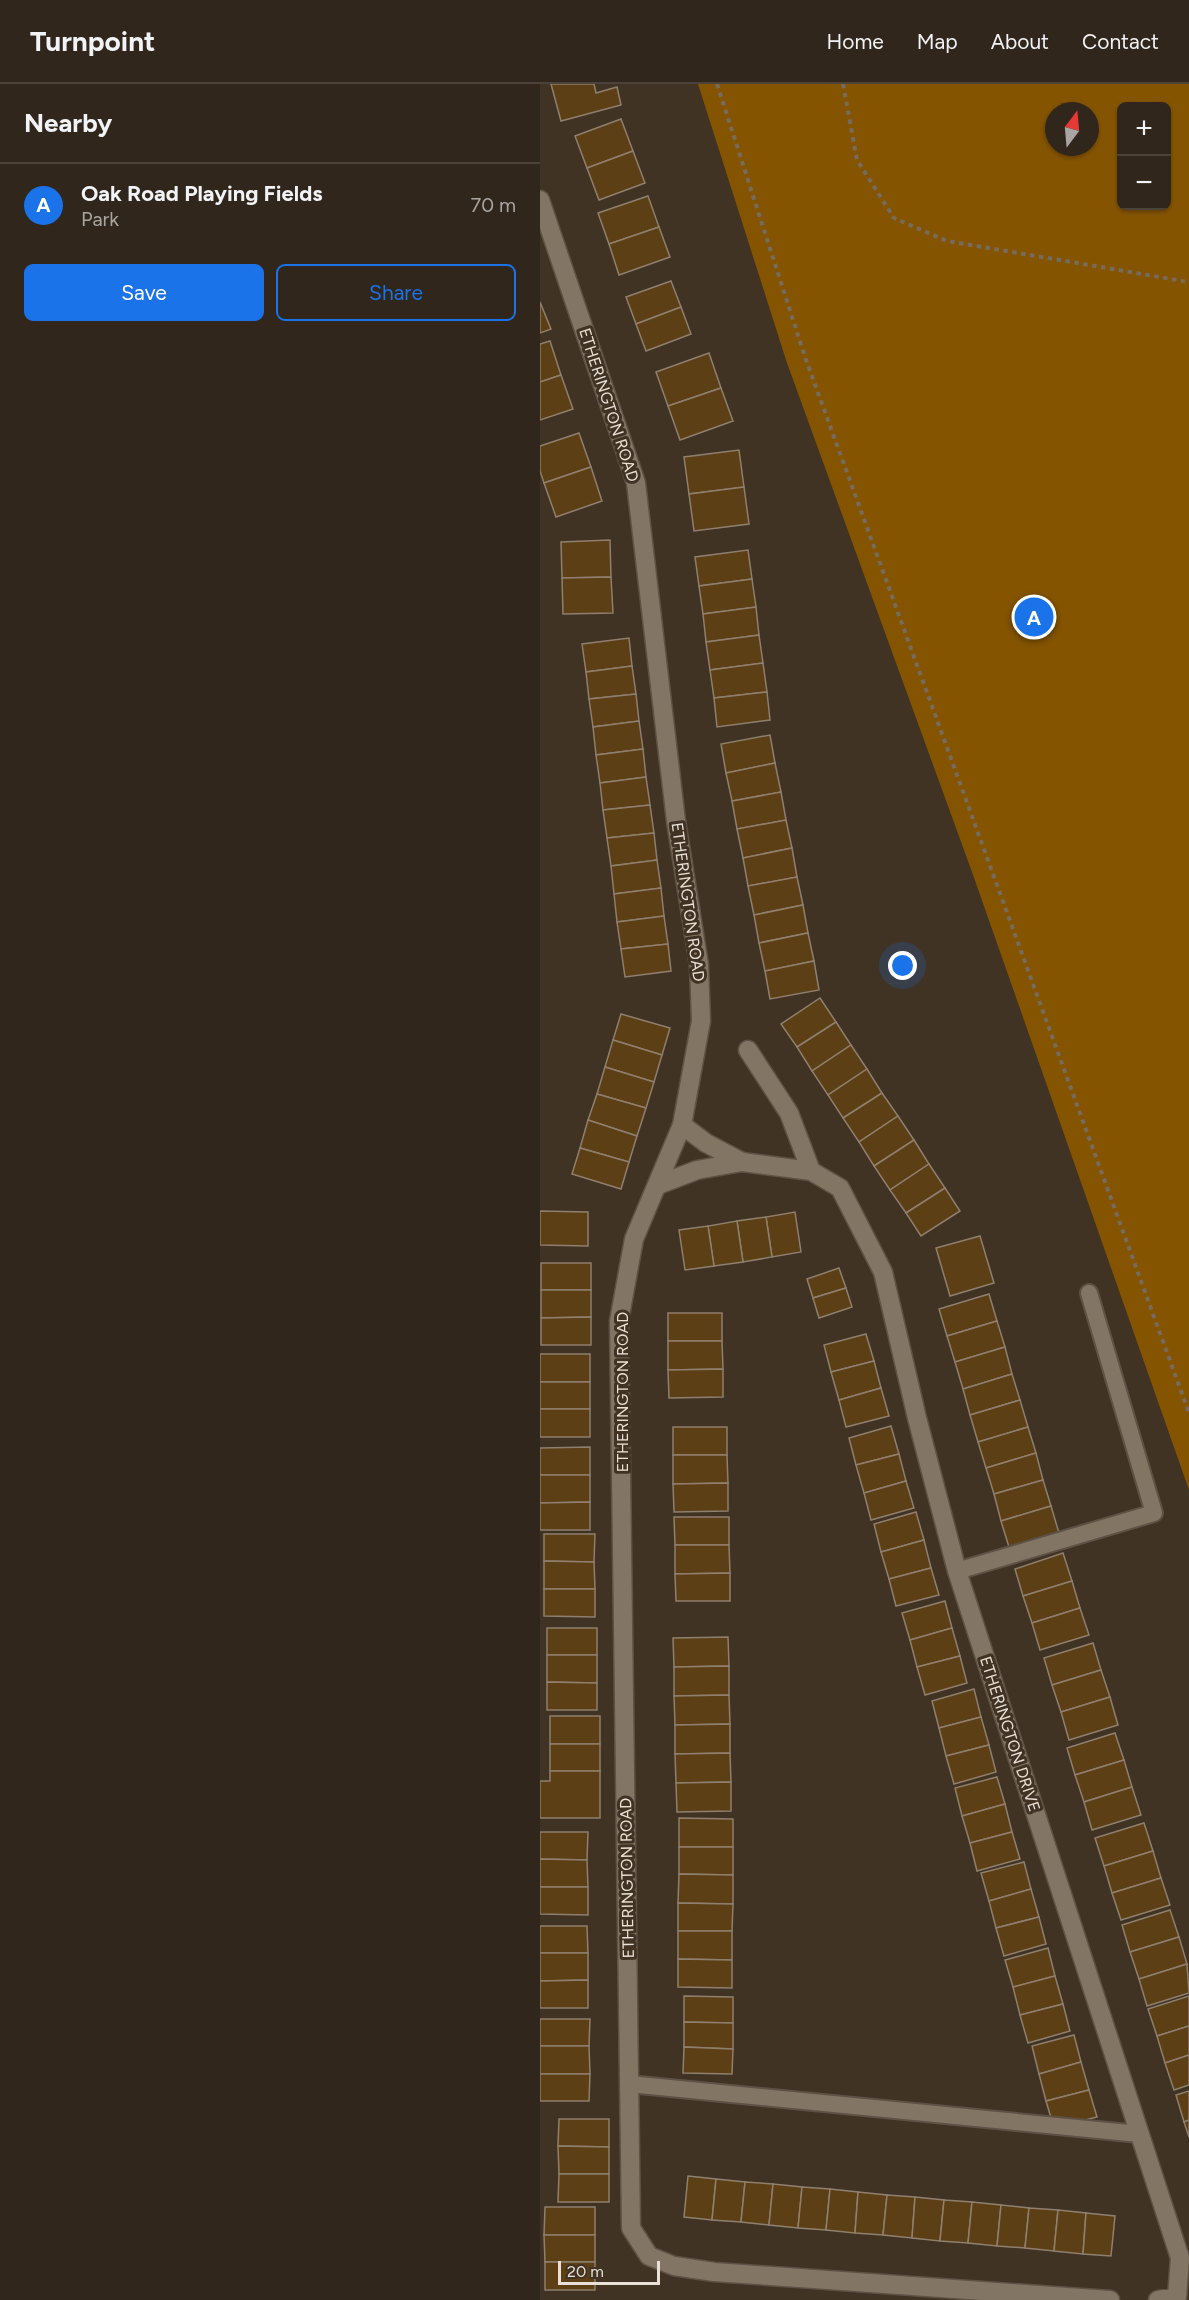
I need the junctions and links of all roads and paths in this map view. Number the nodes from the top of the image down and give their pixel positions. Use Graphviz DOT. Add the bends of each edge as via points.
graph roads {
  1 [pos="717,84"];
  2 [pos="843,84"];
  3 [pos="540,200"];
  4 [pos="1189,282"];
  5 [pos="748,1050"];
  6 [pos="682,1125"];
  7 [pos="742,1162"];
  8 [pos="811,1171"];
  9 [pos="658,1185"];
  10 [pos="1089,1293"];
  11 [pos="1189,1413"];
  12 [pos="957,1571"];
  13 [pos="629,2084"];
  14 [pos="1139,2134"];
  15 [pos="929,2293"];
  16 [pos="1110,2300"];
  17 [pos="1158,2300"];
  1 -- 11 [label="path" via="805,357"];
  2 -- 4 [label="path" via="857,160 894,218 947,241"];
  3 -- 6 [label="street, ETHERINGTON ROAD" via="636,483 676,821 699,964 701,1021"];
  5 -- 8 [label="street" via="789,1113"];
  6 -- 7 [label="street, ETHERINGTON DRIVE"];
  6 -- 9 [label="street, ETHERINGTON ROAD"];
  7 -- 8 [label="street, ETHERINGTON DRIVE"];
  7 -- 9 [label="street, ETHERINGTON DRIVE" via="697,1170"];
  8 -- 12 [label="street, ETHERINGTON DRIVE" via="840,1188 883,1272"];
  9 -- 13 [label="street, ETHERINGTON ROAD" via="634,1239 619,1321"];
  10 -- 12 [label="lane" via="1154,1513"];
  12 -- 14 [label="street, ETHERINGTON DRIVE"];
  13 -- 14 [label="lane"];
  13 -- 15 [label="street, ETHERINGTON ROAD" via="631,2228 649,2256 674,2266 714,2272"];
  14 -- 17 [label="street, ETHERINGTON DRIVE" via="1180,2258 1177,2296"];
  15 -- 16 [label="street"];
}
